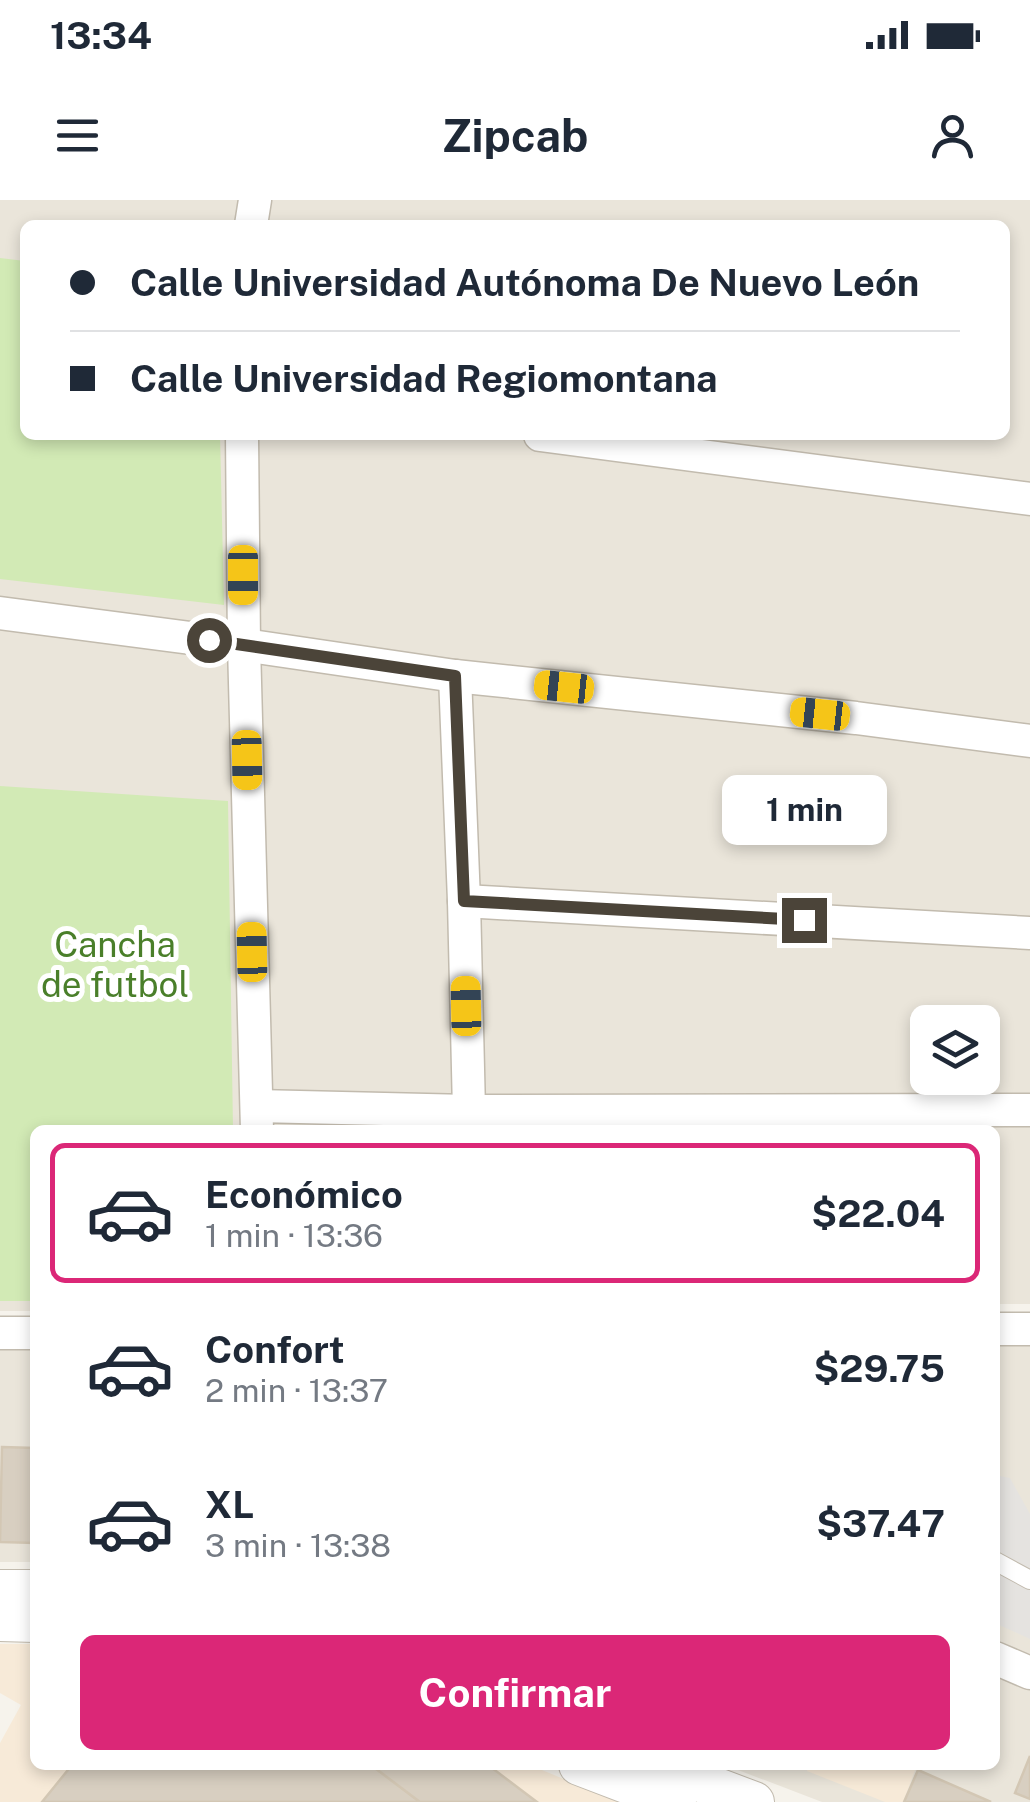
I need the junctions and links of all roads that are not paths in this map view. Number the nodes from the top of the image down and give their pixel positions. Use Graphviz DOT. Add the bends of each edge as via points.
graph roads {
  1 [pos="242,440"];
  2 [pos="578,440"];
  3 [pos="1030,500"];
  4 [pos="0,613"];
  5 [pos="244,645"];
  6 [pos="455,676"];
  7 [pos="1030,741"];
  8 [pos="464,901"];
  9 [pos="1030,933"];
  10 [pos="1030,1110"];
  11 [pos="469,1111"];
  12 [pos="257,1118"];
  13 [pos="1000,1329"];
  14 [pos="1030,1329"];
  15 [pos="0,1333"];
  16 [pos="30,1333"];
  17 [pos="1000,1564"];
  18 [pos="1030,1580"];
  19 [pos="0,1590"];
  20 [pos="30,1590"];
  21 [pos="0,1621"];
  22 [pos="30,1622"];
  23 [pos="1000,1660"];
  24 [pos="1030,1673"];
  25 [pos="632,1785"];
  26 [pos="754,1802"];
  1 -- 5 [label="street"];
  2 -- 3 [label="street"];
  4 -- 5 [label="street"];
  5 -- 6 [label="street"];
  5 -- 12 [label="street"];
  6 -- 7 [label="street"];
  6 -- 8 [label="street"];
  8 -- 9 [label="street"];
  8 -- 11 [label="street"];
  10 -- 11 [label="street"];
  11 -- 12 [label="street"];
  13 -- 14 [label="street"];
  15 -- 16 [label="street"];
  17 -- 18 [label="lane"];
  19 -- 20 [label="street"];
  21 -- 22 [label="street"];
  23 -- 24 [label="street"];
  25 -- 26 [label="street"];
}
